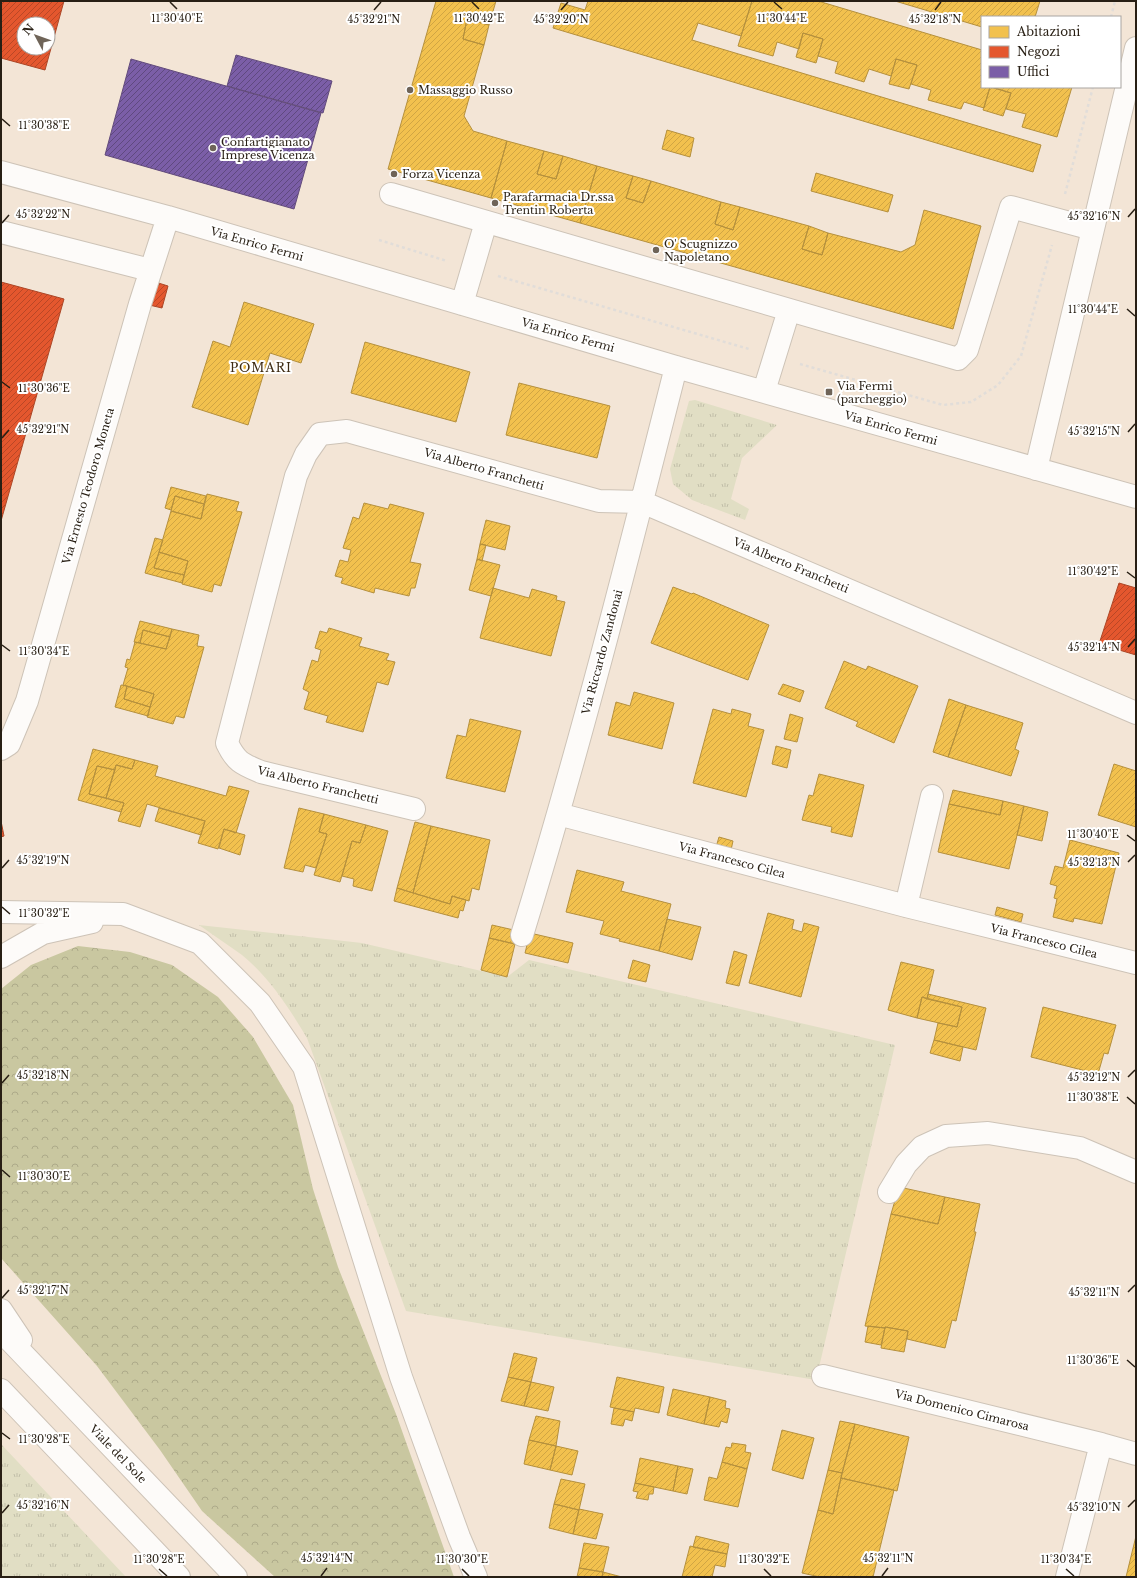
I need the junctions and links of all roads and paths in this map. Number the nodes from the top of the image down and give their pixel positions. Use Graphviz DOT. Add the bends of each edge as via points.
graph roads {
  1 [pos="1115,1"];
  2 [pos="1111,16"];
  3 [pos="1136,48"];
  4 [pos="1,172"];
  5 [pos="391,194"];
  6 [pos="168,217"];
  7 [pos="486,222"];
  8 [pos="1092,229"];
  9 [pos="1,232"];
  10 [pos="150,270"];
  11 [pos="462,304"];
  12 [pos="788,310"];
  13 [pos="676,366"];
  14 [pos="764,392"];
  15 [pos="1036,469"];
  16 [pos="1136,497"];
  17 [pos="642,502"];
  18 [pos="1136,713"];
  19 [pos="1,749"];
  20 [pos="932,796"];
  21 [pos="414,809"];
  22 [pos="558,814"];
  23 [pos="906,906"];
  24 [pos="1,912"];
  25 [pos="123,914"];
  26 [pos="522,935"];
  27 [pos="1,957"];
  28 [pos="1136,964"];
  29 [pos="1136,1172"];
  30 [pos="889,1192"];
  31 [pos="1,1310"];
  32 [pos="1,1331"];
  33 [pos="824,1376"];
  34 [pos="50,1383"];
  35 [pos="1,1390"];
  36 [pos="1101,1444"];
  37 [pos="1136,1454"];
  38 [pos="138,1536"];
  39 [pos="172,1577"];
  40 [pos="179,1577"];
  41 [pos="236,1577"];
  42 [pos="476,1577"];
  43 [pos="1067,1577"];
  1 -- 2 [label="path"];
  3 -- 8 [label="main road"];
  4 -- 6 [label="main road, Via Enrico Fermi"];
  5 -- 7 [label="main road"];
  6 -- 10 [label="main road, Via Ernesto Teodoro Moneta"];
  6 -- 11 [label="main road, Via Enrico Fermi"];
  7 -- 11 [label="main road"];
  7 -- 12 [label="main road"];
  8 -- 12 [label="main road" via="1011,207 967,350 958,359"];
  8 -- 15 [label="main road"];
  9 -- 10 [label="main road"];
  10 -- 19 [label="main road, Via Ernesto Teodoro Moneta" via="27,701 9,744"];
  11 -- 13 [label="main road, Via Enrico Fermi"];
  12 -- 14 [label="main road"];
  13 -- 14 [label="main road, Via Enrico Fermi"];
  13 -- 17 [label="main road, Via Riccardo Zandonai"];
  14 -- 15 [label="main road, Via Enrico Fermi"];
  15 -- 16 [label="main road, Via Enrico Fermi"];
  17 -- 18 [label="main road, Via Alberto Franchetti"];
  17 -- 21 [label="main road, Via Alberto Franchetti" via="598,501 347,431 320,434 306,454 296,476 227,743 232,755 244,765 261,772"];
  17 -- 22 [label="main road, Via Riccardo Zandonai"];
  20 -- 23 [label="main road"];
  22 -- 23 [label="main road, Via Francesco Cilea"];
  22 -- 26 [label="main road, Via Riccardo Zandonai"];
  23 -- 28 [label="main road, Via Francesco Cilea"];
  24 -- 25 [label="main road"];
  25 -- 27 [label="main road" via="43,934"];
  25 -- 42 [label="main road" via="200,943 260,1003 304,1067 401,1377"];
  29 -- 30 [label="main road" via="1080,1148 988,1133 946,1136 922,1147 906,1164"];
  31 -- 34 [label="main road"];
  32 -- 34 [label="main road, Viale del Sole"];
  33 -- 36 [label="main road, Via Domenico Cimarosa"];
  34 -- 41 [label="main road, Viale del Sole"];
  35 -- 38 [label="main road"];
  36 -- 37 [label="main road, Via Domenico Cimarosa"];
  36 -- 43 [label="main road"];
  38 -- 39 [label="main road"];
  38 -- 40 [label="main road"];
}
